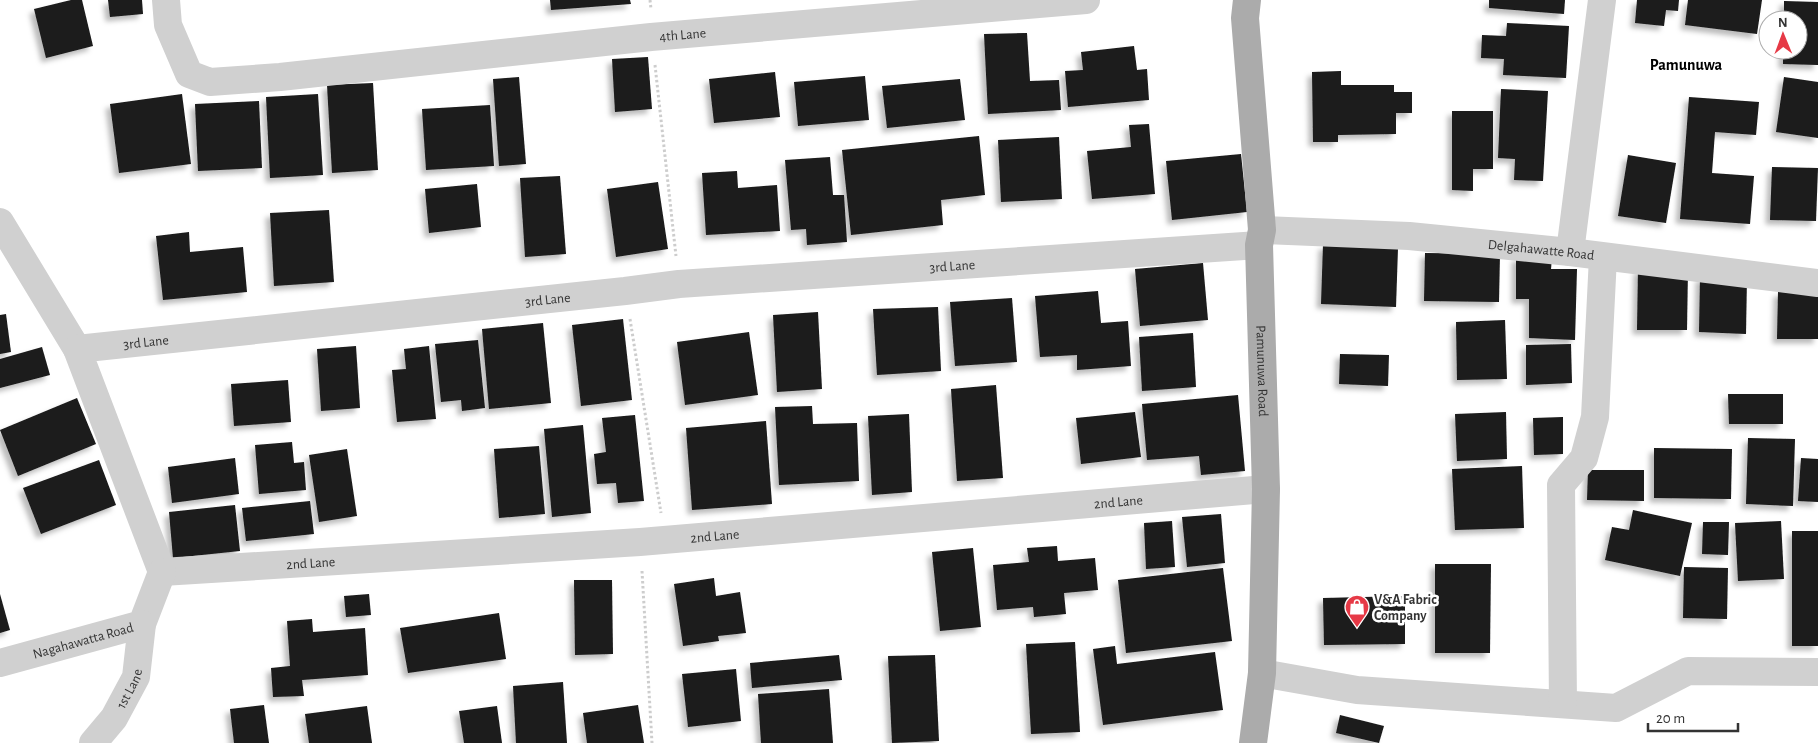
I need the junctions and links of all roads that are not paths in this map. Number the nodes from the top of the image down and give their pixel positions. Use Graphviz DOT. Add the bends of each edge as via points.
graph roads {
  1 [pos="166,0"];
  2 [pos="1086,0"];
  3 [pos="1247,0"];
  4 [pos="1602,0"];
  5 [pos="0,222"];
  6 [pos="1261,237"];
  7 [pos="1570,252"];
  8 [pos="1603,257"];
  9 [pos="1818,283"];
  10 [pos="77,349"];
  11 [pos="1266,489"];
  12 [pos="162,572"];
  13 [pos="142,624"];
  14 [pos="0,664"];
  15 [pos="1818,672"];
  16 [pos="1262,673"];
  17 [pos="1563,704"];
  18 [pos="93,743"];
  19 [pos="1253,743"];
  1 -- 2 [label="street, 4th Lane" via="168,25 189,74 210,82 652,37"];
  3 -- 6 [label="main road, Pamunuwa Road" via="1245,18"];
  4 -- 7 [label="street"];
  5 -- 10 [label="street"];
  6 -- 7 [label="street, Delgahawatte Road" via="1409,236"];
  6 -- 10 [label="street, 3rd Lane" via="679,284"];
  6 -- 11 [label="main road, Pamunuwa Road"];
  7 -- 8 [label="street, Delgahawatte Road"];
  8 -- 9 [label="street, Delgahawatte Road"];
  8 -- 17 [label="street" via="1595,417 1584,458 1561,485"];
  10 -- 12 [label="street"];
  11 -- 12 [label="street, 2nd Lane" via="653,541"];
  11 -- 16 [label="main road, Pamunuwa Road"];
  12 -- 13 [label="street, Nagahawatta Road"];
  13 -- 14 [label="street, Nagahawatta Road"];
  13 -- 18 [label="street, 1st Lane" via="136,678 114,718"];
  15 -- 17 [label="street" via="1688,671 1616,708"];
  16 -- 17 [label="street" via="1357,690"];
  16 -- 19 [label="main road, Pamunuwa Road"];
}
